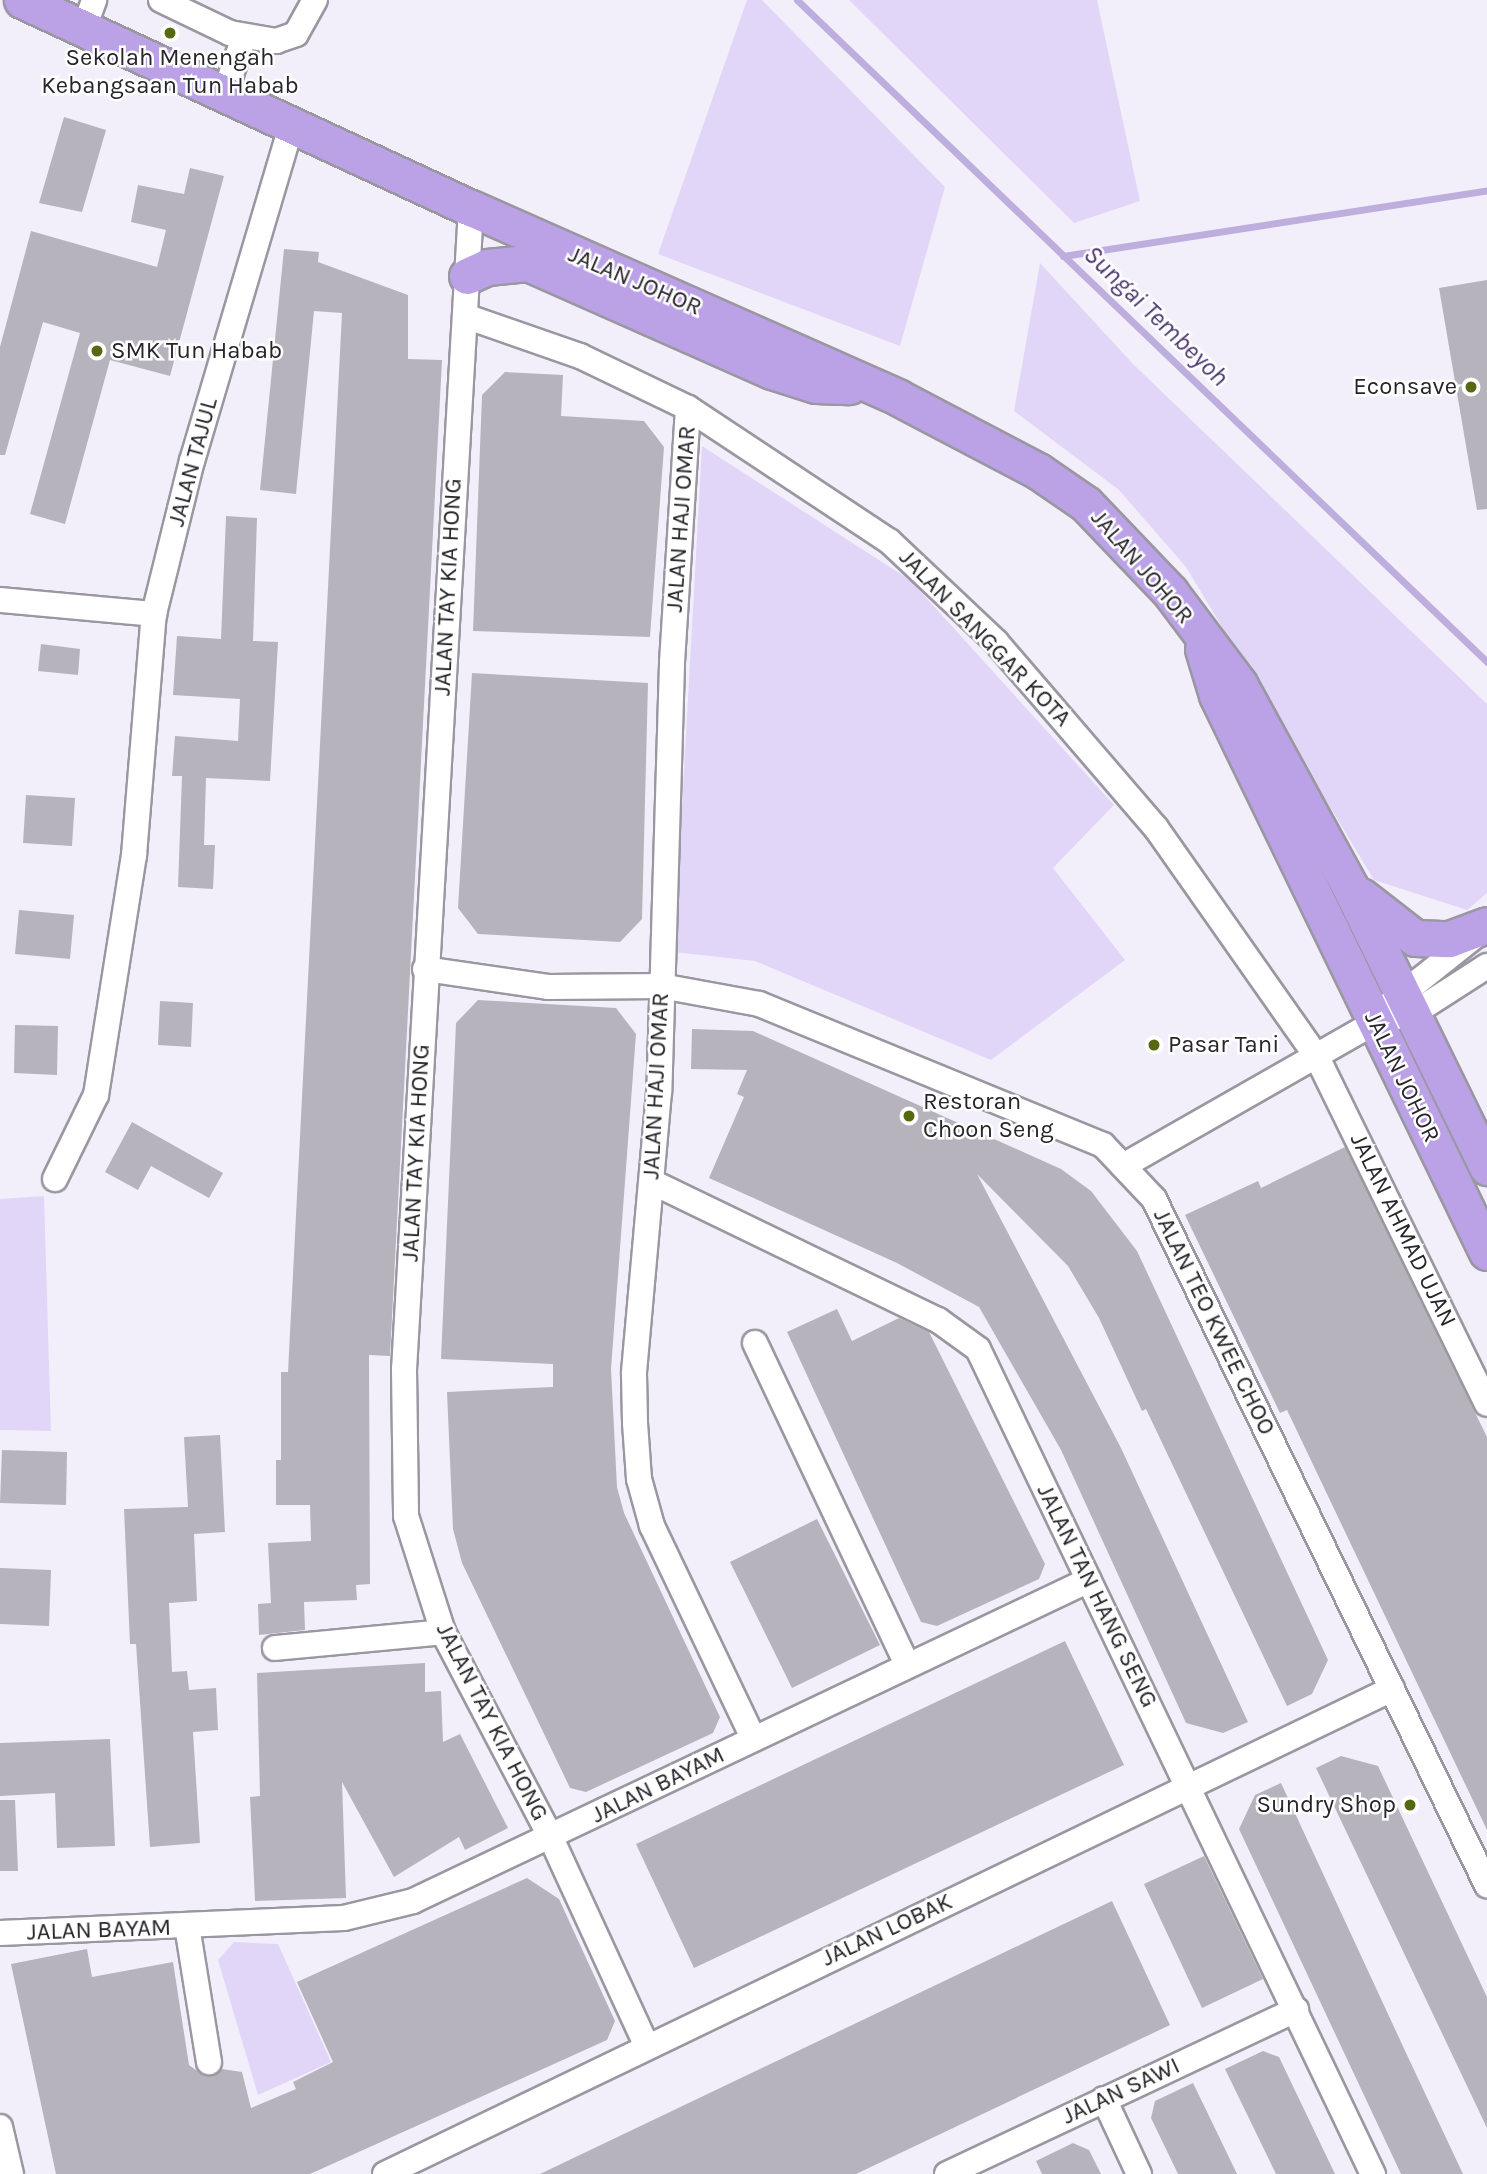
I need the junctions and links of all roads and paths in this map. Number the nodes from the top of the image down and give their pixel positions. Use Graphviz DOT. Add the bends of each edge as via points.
graph roads {
  1 [pos="22,0"];
  2 [pos="162,0"];
  3 [pos="315,0"];
  4 [pos="89,14"];
  5 [pos="244,37"];
  6 [pos="225,92"];
  7 [pos="292,122"];
  8 [pos="471,208"];
  9 [pos="467,276"];
  10 [pos="464,316"];
  11 [pos="874,386"];
  12 [pos="688,408"];
  13 [pos="0,600"];
  14 [pos="154,614"];
  15 [pos="1199,633"];
  16 [pos="1350,887"];
  17 [pos="1487,926"];
  18 [pos="425,969"];
  19 [pos="1484,976"];
  20 [pos="661,986"];
  21 [pos="1408,1002"];
  22 [pos="1375,1022"];
  23 [pos="1317,1057"];
  24 [pos="1123,1166"];
  25 [pos="1487,1167"];
  26 [pos="55,1179"];
  27 [pos="652,1182"];
  28 [pos="1487,1252"];
  29 [pos="755,1343"];
  30 [pos="1487,1404"];
  31 [pos="1089,1580"];
  32 [pos="443,1632"];
  33 [pos="275,1648"];
  34 [pos="906,1664"];
  35 [pos="1392,1689"];
  36 [pos="753,1738"];
  37 [pos="1188,1785"];
  38 [pos="551,1838"];
  39 [pos="1487,1885"];
  40 [pos="187,1926"];
  41 [pos="0,1933"];
  42 [pos="1296,2010"];
  43 [pos="646,2045"];
  44 [pos="209,2062"];
  45 [pos="1104,2099"];
  46 [pos="0,2127"];
  47 [pos="11,2174"];
  48 [pos="385,2174"];
  49 [pos="947,2174"];
  50 [pos="1139,2174"];
  51 [pos="1374,2174"];
  1 -- 4 [label="highway, JALAN JOHOR"];
  2 -- 5 [label="street"];
  3 -- 5 [label="street" via="296,34 276,41"];
  4 -- 6 [label="highway, JALAN JOHOR"];
  5 -- 6 [label="street"];
  6 -- 7 [label="highway, JALAN JOHOR"];
  7 -- 8 [label="highway, JALAN JOHOR"];
  7 -- 14 [label="street, JALAN TAJUL" via="192,461"];
  8 -- 9 [label="street, JALAN TAY KIA HONG"];
  8 -- 11 [label="highway, JALAN JOHOR"];
  9 -- 10 [label="street, JALAN TAY KIA HONG"];
  9 -- 11 [label="highway" via="488,267 528,263 772,371 816,384"];
  10 -- 12 [label="street, JALAN SANGGAR KOTA" via="580,356"];
  10 -- 18 [label="street, JALAN TAY KIA HONG"];
  11 -- 15 [label="highway, JALAN JOHOR" via="1038,471 1086,504 1135,551"];
  12 -- 20 [label="street, JALAN HAJI OMAR" via="672,664"];
  12 -- 23 [label="street, JALAN SANGGAR KOTA" via="850,512 931,575 1107,765"];
  13 -- 14 [label="street"];
  14 -- 26 [label="street, JALAN TAJUL" via="134,855 96,1096"];
  15 -- 16 [label="highway, JALAN JOHOR" via="1239,684"];
  15 -- 22 [label="highway, JALAN JOHOR" via="1217,695"];
  16 -- 17 [label="highway" via="1415,938 1449,939"];
  16 -- 21 [label="highway, JALAN JOHOR"];
  17 -- 21 [label="street"];
  18 -- 20 [label="street, JALAN TEO KWEE CHOO" via="548,987"];
  18 -- 32 [label="street, JALAN TAY KIA HONG" via="402,1458 406,1517"];
  19 -- 21 [label="street"];
  20 -- 24 [label="street, JALAN TEO KWEE CHOO" via="759,1004 1103,1145"];
  20 -- 27 [label="street, JALAN HAJI OMAR"];
  21 -- 22 [label="street"];
  21 -- 25 [label="highway, JALAN JOHOR"];
  22 -- 23 [label="street"];
  22 -- 28 [label="highway, JALAN JOHOR"];
  23 -- 24 [label="street"];
  23 -- 30 [label="street, JALAN AHMAD UJAN"];
  24 -- 35 [label="street, JALAN TEO KWEE CHOO" via="1154,1199"];
  27 -- 31 [label="street, JALAN TAN HANG SENG" via="938,1320 978,1349"];
  27 -- 36 [label="street, JALAN HAJI OMAR" via="634,1374 639,1479 677,1584"];
  29 -- 34 [label="street"];
  31 -- 34 [label="street, JALAN BAYAM"];
  31 -- 37 [label="street, JALAN TAN HANG SENG"];
  32 -- 33 [label="street"];
  32 -- 38 [label="street, JALAN TAY KIA HONG"];
  34 -- 36 [label="street, JALAN BAYAM"];
  35 -- 37 [label="street, JALAN LOBAK"];
  35 -- 39 [label="street, JALAN TEO KWEE CHOO"];
  36 -- 38 [label="street, JALAN BAYAM"];
  37 -- 42 [label="street, JALAN TAN HANG SENG"];
  37 -- 43 [label="street, JALAN LOBAK"];
  38 -- 40 [label="street, JALAN BAYAM" via="384,1911"];
  38 -- 43 [label="street, JALAN TAY KIA HONG"];
  40 -- 41 [label="street, JALAN BAYAM"];
  40 -- 44 [label="street"];
  42 -- 45 [label="street, JALAN SAWI"];
  42 -- 51 [label="street, JALAN TAN HANG SENG"];
  43 -- 48 [label="street, JALAN LOBAK"];
  45 -- 49 [label="street, JALAN SAWI"];
  45 -- 50 [label="street"];
  46 -- 47 [label="street"];
}
